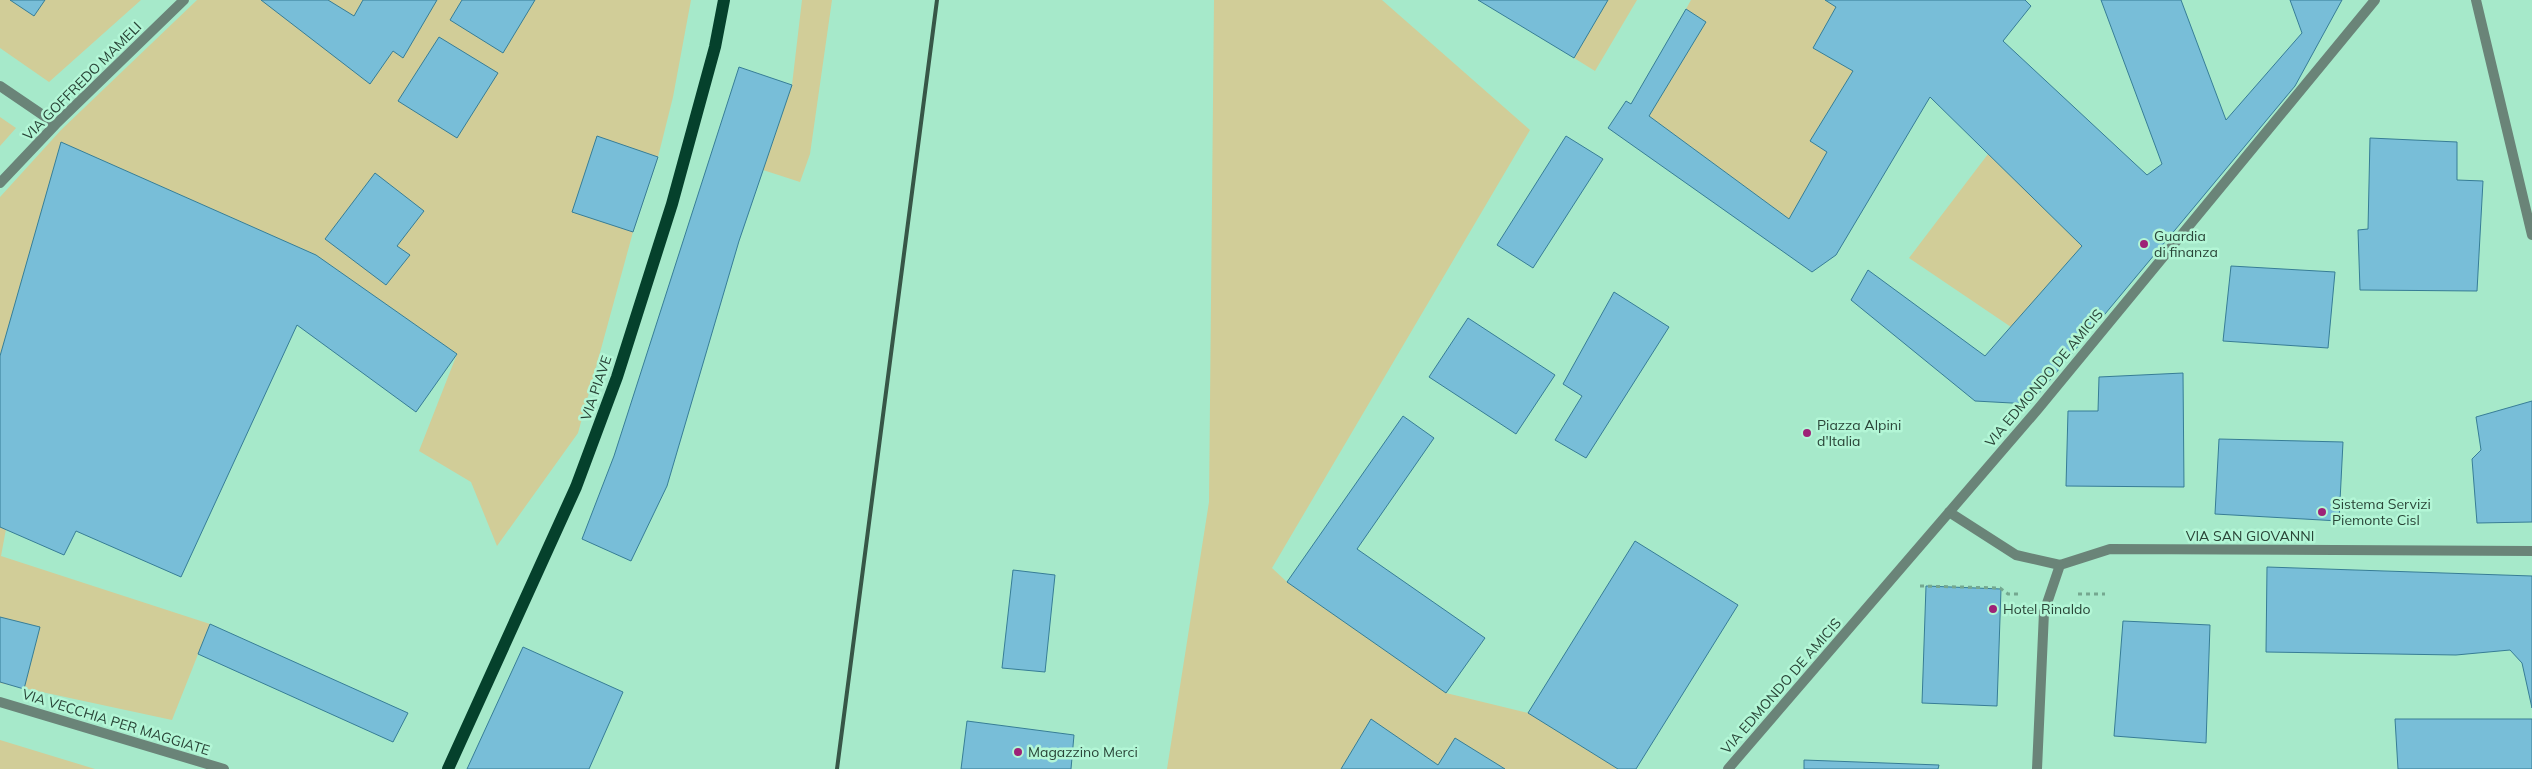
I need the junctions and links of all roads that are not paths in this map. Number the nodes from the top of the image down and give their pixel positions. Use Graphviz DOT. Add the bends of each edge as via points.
graph roads {
  1 [pos="184,0"];
  2 [pos="724,0"];
  3 [pos="2375,0"];
  4 [pos="2476,0"];
  5 [pos="0,86"];
  6 [pos="56,124"];
  7 [pos="0,183"];
  8 [pos="2532,234"];
  9 [pos="1949,512"];
  10 [pos="2532,551"];
  11 [pos="2060,565"];
  12 [pos="0,702"];
  13 [pos="224,769"];
  14 [pos="448,769"];
  15 [pos="1728,769"];
  16 [pos="2037,769"];
  1 -- 6 [label="street, VIA GOFFREDO MAMELI"];
  2 -- 14 [label="main road, VIA PIAVE" via="715,47 672,204 617,377 576,487"];
  3 -- 9 [label="street, VIA EDMONDO DE AMICIS" via="2038,409"];
  4 -- 8 [label="street"];
  5 -- 6 [label="street"];
  6 -- 7 [label="street, VIA GOFFREDO MAMELI"];
  9 -- 11 [label="street" via="2016,555"];
  9 -- 15 [label="street, VIA EDMONDO DE AMICIS"];
  10 -- 11 [label="street, VIA SAN GIOVANNI" via="2110,549"];
  11 -- 16 [label="street" via="2044,612"];
  12 -- 13 [label="street, VIA VECCHIA PER MAGGIATE"];
}
